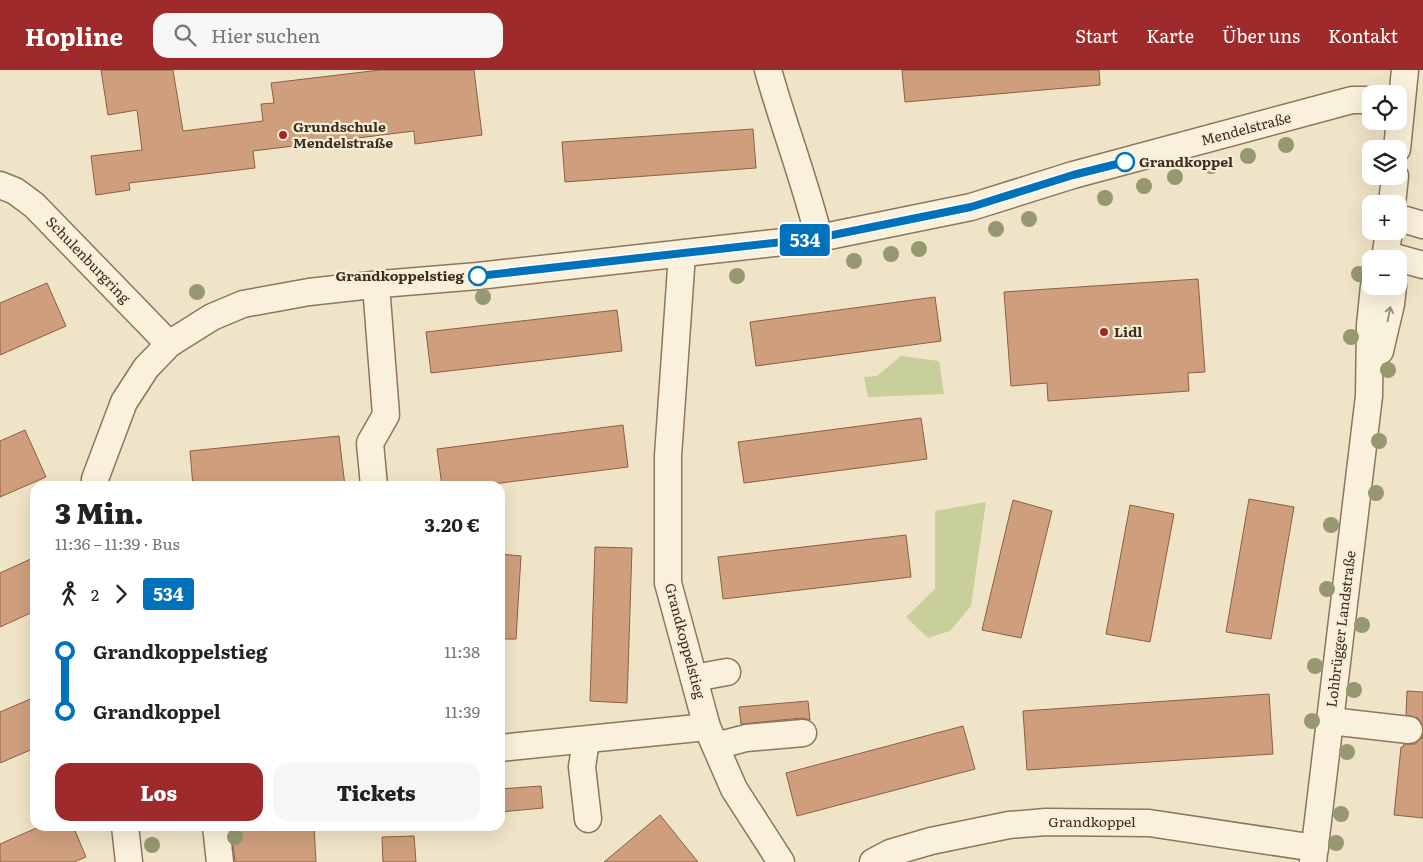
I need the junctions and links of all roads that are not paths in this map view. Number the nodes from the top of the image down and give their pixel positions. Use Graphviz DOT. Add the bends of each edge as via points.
graph roads {
  1 [pos="768,70"];
  2 [pos="1405,70"];
  3 [pos="1402,85"];
  4 [pos="1362,100"];
  5 [pos="0,186"];
  6 [pos="1407,220"];
  7 [pos="1423,225"];
  8 [pos="818,238"];
  9 [pos="682,254"];
  10 [pos="1407,259"];
  11 [pos="1423,266"];
  12 [pos="376,285"];
  13 [pos="1373,295"];
  14 [pos="1392,295"];
  15 [pos="169,344"];
  16 [pos="1369,396"];
  17 [pos="95,481"];
  18 [pos="374,481"];
  19 [pos="727,672"];
  20 [pos="694,678"];
  21 [pos="1330,721"];
  22 [pos="1409,730"];
  23 [pos="803,733"];
  24 [pos="712,737"];
  25 [pos="586,740"];
  26 [pos="505,748"];
  27 [pos="588,820"];
  28 [pos="126,831"];
  29 [pos="217,831"];
  30 [pos="1314,855"];
  31 [pos="129,862"];
  32 [pos="220,862"];
  33 [pos="781,862"];
  34 [pos="873,862"];
  1 -- 8 [label="street" via="808,195"];
  2 -- 3 [label="street"];
  4 -- 8 [label="street, Mendelstraße" via="1352,100 1073,175 971,207"];
  5 -- 15 [label="street, Schulenburgring" via="15,191 34,205"];
  6 -- 7 [label="street"];
  8 -- 9 [label="street, Mendelstraße"];
  9 -- 12 [label="street, Mendelstraße"];
  9 -- 20 [label="street, Grandkoppelstieg" via="668,456 668,583"];
  10 -- 11 [label="street"];
  12 -- 15 [label="street, Mendelstraße" via="309,292 243,304 212,317"];
  12 -- 18 [label="street" via="386,414 370,443"];
  13 -- 16 [label="street, Lohbrügger Landstraße"];
  16 -- 14 [label="street, Lohbrügger Landstraße, one-way"];
  15 -- 17 [label="street, Mendelstraße" via="146,368 124,402"];
  16 -- 21 [label="street, Lohbrügger Landstraße"];
  19 -- 20 [label="street"];
  20 -- 24 [label="street, Grandkoppelstieg"];
  21 -- 22 [label="street"];
  21 -- 30 [label="street, Lohbrügger Landstraße"];
  23 -- 24 [label="street"];
  24 -- 25 [label="street"];
  24 -- 33 [label="street, Grandkoppelstieg" via="734,789"];
  25 -- 26 [label="street"];
  25 -- 27 [label="street" via="582,767"];
  28 -- 31 [label="street"];
  29 -- 32 [label="street"];
  30 -- 34 [label="street, Grandkoppel" via="1149,823 1046,822 1008,825 931,841 890,853"];
}
